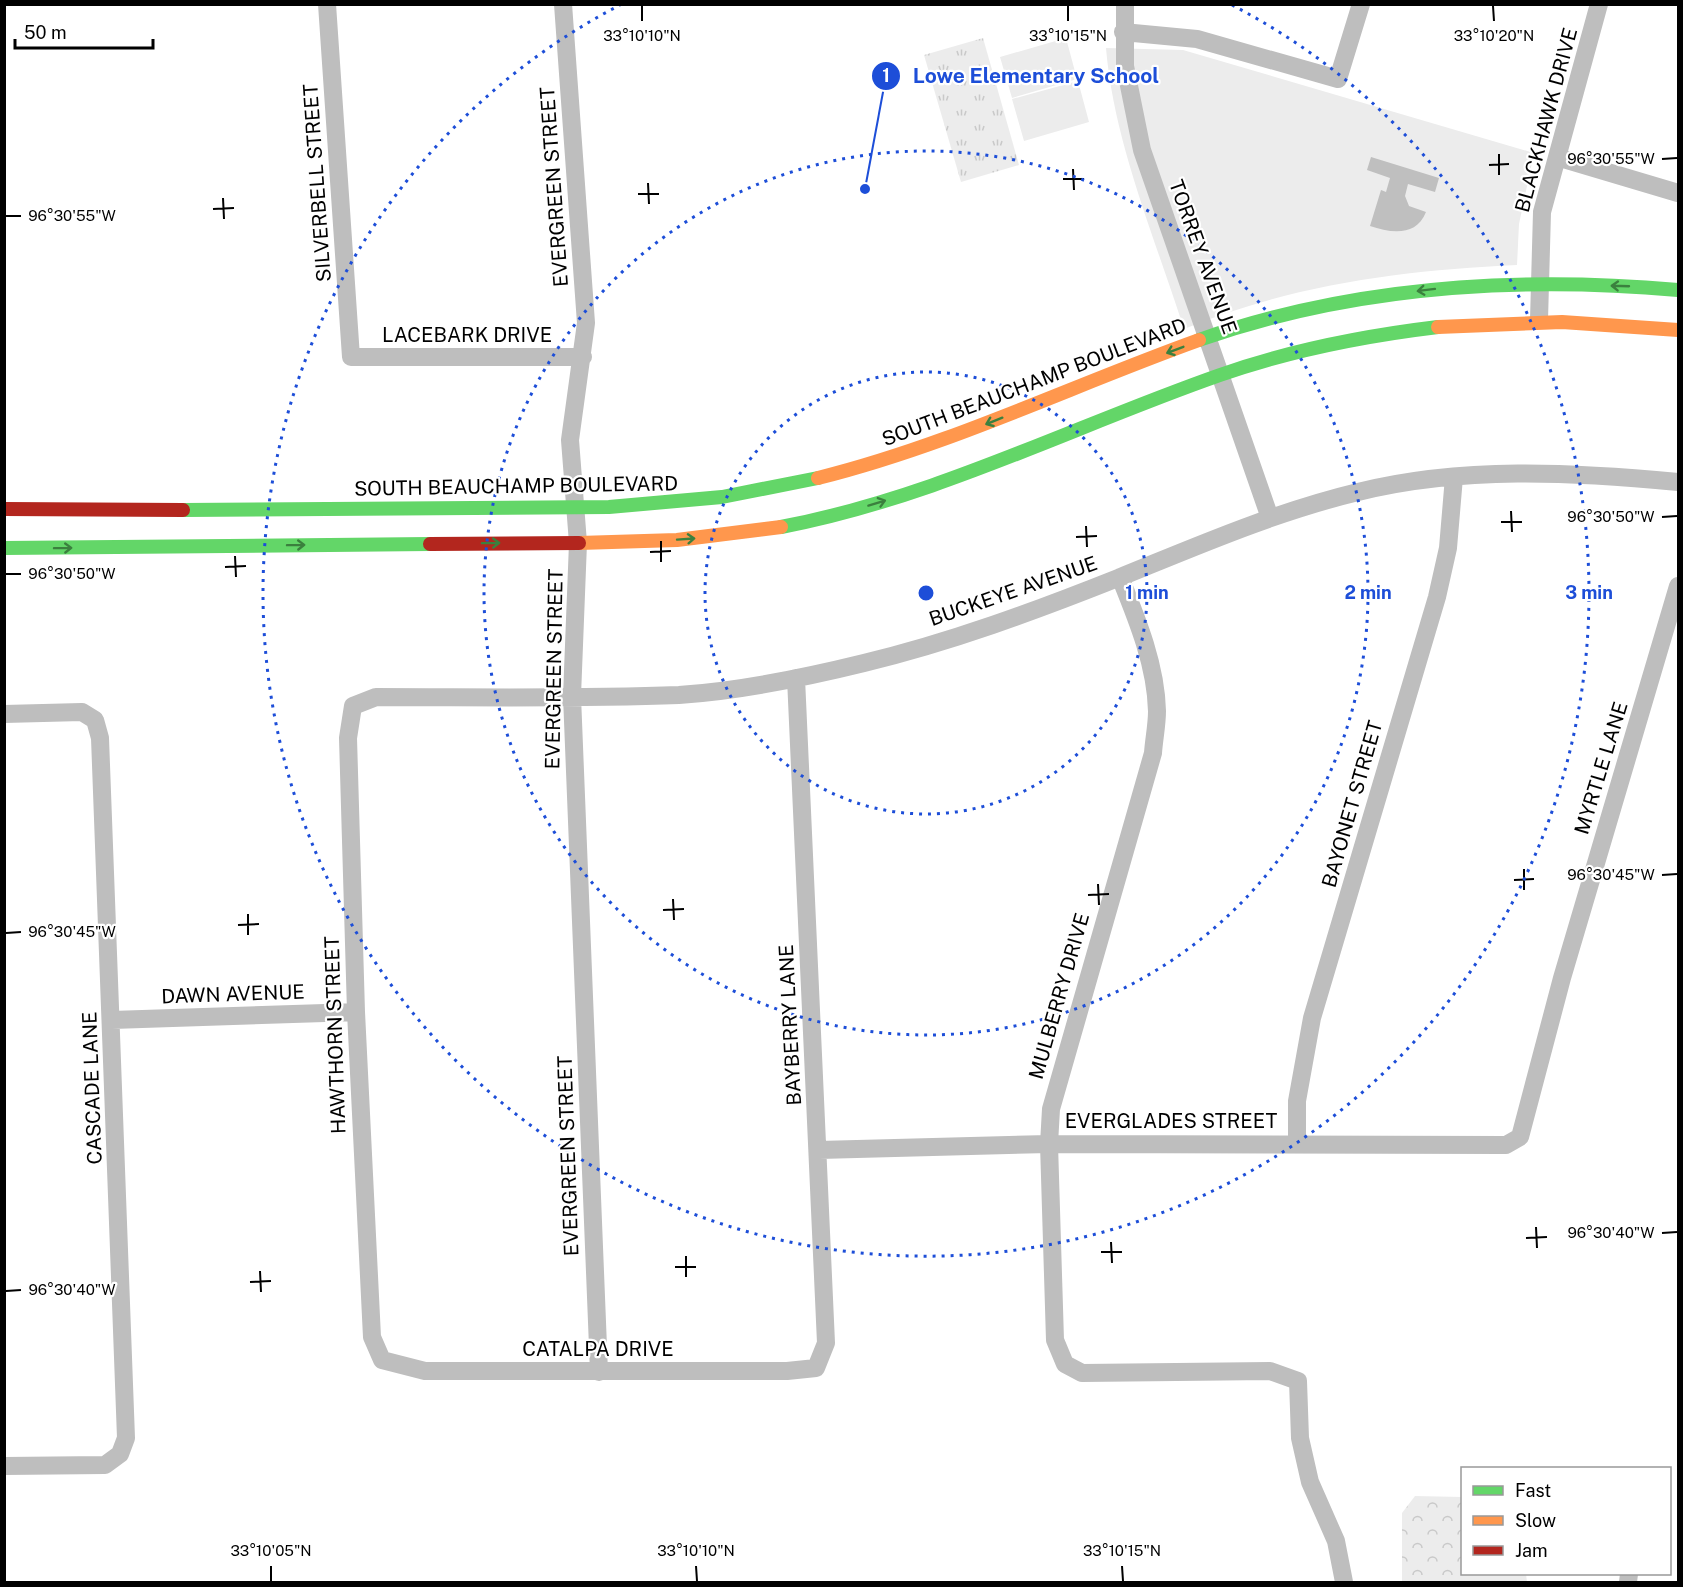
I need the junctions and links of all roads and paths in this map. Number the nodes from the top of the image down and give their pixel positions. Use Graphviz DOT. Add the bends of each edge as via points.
graph roads {
  1 [pos="327,4"];
  2 [pos="563,4"];
  3 [pos="1125,4"];
  4 [pos="1361,4"];
  5 [pos="1599,4"];
  6 [pos="1123,32"];
  7 [pos="1557,157"];
  8 [pos="1678,193"];
  9 [pos="1538,283"];
  10 [pos="1678,290"];
  11 [pos="1539,320"];
  12 [pos="1678,330"];
  13 [pos="1208,338"];
  14 [pos="351,357"];
  15 [pos="583,357"];
  16 [pos="1221,374"];
  17 [pos="1454,477"];
  18 [pos="1678,482"];
  19 [pos="576,508"];
  20 [pos="4,509"];
  21 [pos="1270,518"];
  22 [pos="578,543"];
  23 [pos="4,548"];
  24 [pos="1120,577"];
  25 [pos="1678,586"];
  26 [pos="796,678"];
  27 [pos="572,696"];
  28 [pos="354,706"];
  29 [pos="4,714"];
  30 [pos="356,1012"];
  31 [pos="112,1020"];
  32 [pos="1520,1137"];
  33 [pos="1049,1144"];
  34 [pos="1297,1144"];
  35 [pos="819,1150"];
  36 [pos="382,1360"];
  37 [pos="816,1368"];
  38 [pos="599,1372"];
  39 [pos="4,1466"];
  40 [pos="1344,1582"];
  1 -- 14 [label="street, SILVERBELL STREET"];
  2 -- 15 [label="street, EVERGREEN STREET" via="586,304"];
  3 -- 6 [label="street, TORREY AVENUE"];
  4 -- 6 [label="street" via="1338,79 1197,39"];
  5 -- 7 [label="street, BLACKHAWK DRIVE"];
  6 -- 13 [label="street, TORREY AVENUE" via="1128,93 1142,150"];
  7 -- 8 [label="street"];
  7 -- 9 [label="street, BLACKHAWK DRIVE" via="1542,212"];
  10 -- 9 [label="street, SOUTH BEAUCHAMP BOULEVARD, one-way"];
  9 -- 11 [label="street, BLACKHAWK DRIVE"];
  9 -- 13 [label="street, SOUTH BEAUCHAMP BOULEVARD, one-way" via="1400,293 1316,308"];
  11 -- 12 [label="street"];
  11 -- 16 [label="street" via="1458,323 1394,331 1307,349"];
  13 -- 16 [label="street, TORREY AVENUE"];
  13 -- 19 [label="street, SOUTH BEAUCHAMP BOULEVARD, one-way" via="965,433 852,469 710,500"];
  14 -- 15 [label="street, LACEBARK DRIVE"];
  15 -- 19 [label="street, EVERGREEN STREET" via="570,440"];
  16 -- 21 [label="street, TORREY AVENUE"];
  22 -- 16 [label="street, one-way" via="689,539 766,530 836,515 960,476"];
  17 -- 18 [label="street, BUCKEYE AVENUE" via="1556,472"];
  17 -- 21 [label="street, BUCKEYE AVENUE" via="1360,491"];
  17 -- 34 [label="street, BAYONET STREET" via="1450,539 1437,597 1312,1018 1297,1101"];
  19 -- 20 [label="street, SOUTH BEAUCHAMP BOULEVARD"];
  19 -- 22 [label="street, EVERGREEN STREET"];
  21 -- 24 [label="street, BUCKEYE AVENUE"];
  23 -- 22 [label="street, one-way"];
  22 -- 27 [label="street, EVERGREEN STREET"];
  24 -- 26 [label="street, BUCKEYE AVENUE" via="1016,618 867,663"];
  24 -- 33 [label="street, MULBERRY DRIVE" via="1152,672 1157,711 1152,753 1051,1109"];
  25 -- 32 [label="street, MYRTLE LANE" via="1562,978"];
  26 -- 27 [label="street, BUCKEYE AVENUE" via="681,694"];
  26 -- 35 [label="street, BAYBERRY LANE"];
  27 -- 28 [label="street, BUCKEYE AVENUE" via="376,697"];
  27 -- 38 [label="street, EVERGREEN STREET"];
  28 -- 30 [label="street, HAWTHORN STREET" via="348,738"];
  29 -- 31 [label="street, CASCADE LANE" via="82,712 95,720 100,738"];
  30 -- 31 [label="street, DAWN AVENUE"];
  30 -- 36 [label="street, HAWTHORN STREET" via="372,1337"];
  31 -- 39 [label="street, CASCADE LANE" via="126,1438 120,1454 105,1465"];
  32 -- 34 [label="street, EVERGLADES STREET" via="1506,1145"];
  33 -- 34 [label="street, EVERGLADES STREET"];
  33 -- 35 [label="street, EVERGLADES STREET"];
  33 -- 40 [label="street, MULBERRY DRIVE" via="1055,1341 1065,1364 1082,1373 1270,1371 1298,1381 1300,1438 1310,1482 1336,1540"];
  35 -- 37 [label="street, BAYBERRY LANE" via="826,1342"];
  36 -- 38 [label="street, CATALPA DRIVE" via="425,1371"];
  37 -- 38 [label="street, CATALPA DRIVE"];
}
